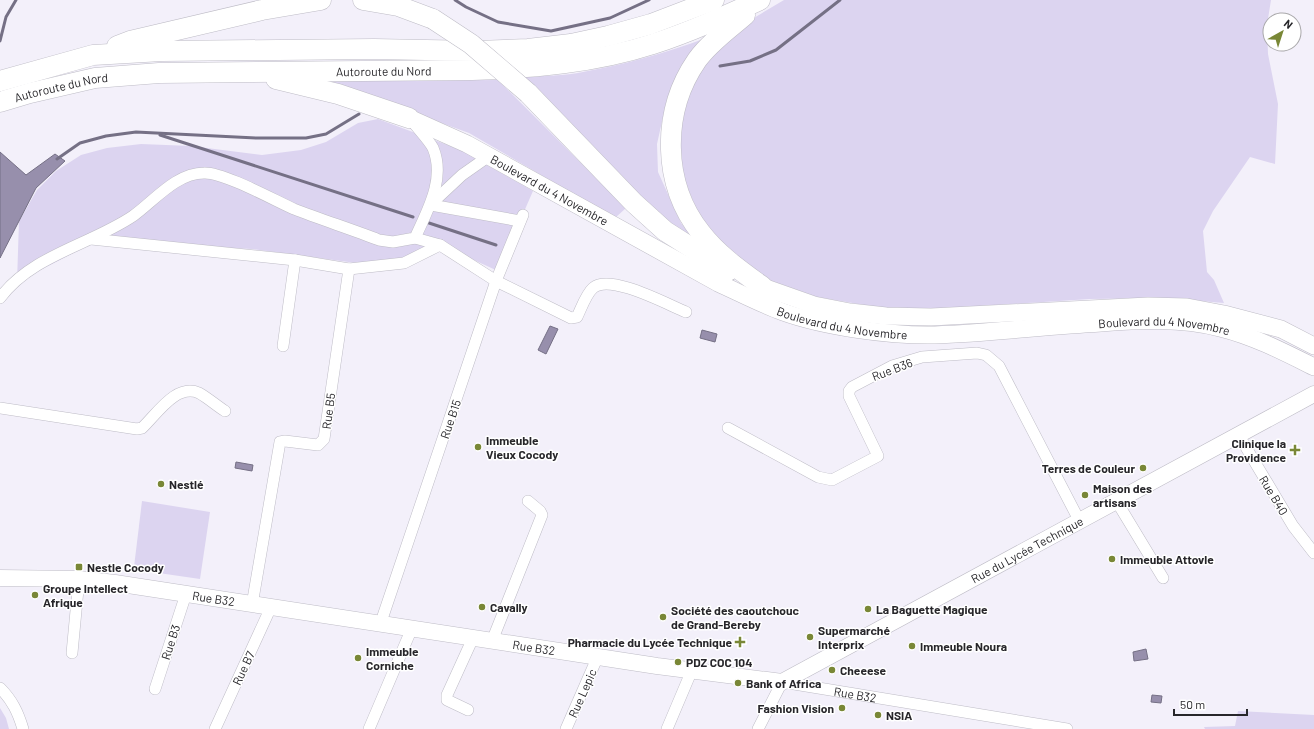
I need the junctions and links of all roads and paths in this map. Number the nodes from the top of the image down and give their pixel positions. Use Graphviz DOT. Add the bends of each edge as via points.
graph roads {
  1 [pos="321,0"];
  2 [pos="363,0"];
  3 [pos="714,0"];
  4 [pos="761,0"];
  5 [pos="93,55"];
  6 [pos="241,72"];
  7 [pos="0,80"];
  8 [pos="0,102"];
  9 [pos="409,118"];
  10 [pos="489,156"];
  11 [pos="431,205"];
  12 [pos="415,238"];
  13 [pos="92,239"];
  14 [pos="440,246"];
  15 [pos="295,260"];
  16 [pos="349,269"];
  17 [pos="496,281"];
  18 [pos="763,287"];
  19 [pos="0,298"];
  20 [pos="686,312"];
  21 [pos="283,346"];
  22 [pos="1314,346"];
  23 [pos="1314,367"];
  24 [pos="1311,398"];
  25 [pos="0,408"];
  26 [pos="225,411"];
  27 [pos="728,428"];
  28 [pos="1238,434"];
  29 [pos="528,501"];
  30 [pos="1117,502"];
  31 [pos="1080,522"];
  32 [pos="1314,553"];
  33 [pos="0,578"];
  34 [pos="1163,578"];
  35 [pos="79,580"];
  36 [pos="186,594"];
  37 [pos="252,605"];
  38 [pos="271,607"];
  39 [pos="380,625"];
  40 [pos="412,628"];
  41 [pos="473,638"];
  42 [pos="492,641"];
  43 [pos="72,653"];
  44 [pos="598,656"];
  45 [pos="692,670"];
  46 [pos="782,682"];
  47 [pos="0,688"];
  48 [pos="155,690"];
  49 [pos="468,710"];
  50 [pos="23,729"];
  51 [pos="215,729"];
  52 [pos="369,729"];
  53 [pos="566,729"];
  54 [pos="667,729"];
  55 [pos="758,729"];
  56 [pos="1067,729"];
  1 -- 5 [label="highway" via="262,10 130,41"];
  2 -- 18 [label="highway, bridge" via="398,6 433,20 471,44 528,93 634,203 665,230 725,270"];
  3 -- 5 [label="highway, Autoroute du Nord" via="651,24 608,36 528,49 228,50"];
  4 -- 6 [label="highway, Autoroute du Nord" via="711,23 652,44 572,62 523,68 472,70"];
  4 -- 18 [label="highway" via="717,38 697,60 679,96 670,140 677,186 691,220 719,252"];
  5 -- 7 [label="highway, Autoroute du Nord"];
  6 -- 8 [label="highway, Autoroute du Nord" via="159,73 95,78"];
  6 -- 9 [label="highway" via="338,94"];
  9 -- 10 [label="main road, Boulevard du 4 Novembre"];
  9 -- 11 [label="street" via="432,148 437,163"];
  10 -- 11 [label="street" via="462,175"];
  10 -- 23 [label="main road, Boulevard du 4 Novembre" via="718,283 759,303 810,320 848,328 934,335 1138,321 1184,321 1247,336"];
  11 -- 12 [label="street"];
  11 -- 17 [label="street, Rue B15" via="522,218"];
  12 -- 13 [label="street" via="393,242 380,240 205,172 188,176 174,184 134,215"];
  12 -- 14 [label="street"];
  13 -- 15 [label="street"];
  13 -- 19 [label="street" via="33,266 8,287"];
  14 -- 16 [label="street" via="404,263"];
  14 -- 17 [label="street"];
  15 -- 16 [label="street"];
  15 -- 21 [label="street"];
  16 -- 37 [label="street, Rue B5" via="324,439 318,445 280,442"];
  17 -- 20 [label="street" via="574,319 593,288 599,285 635,290"];
  17 -- 39 [label="street, Rue B15"];
  18 -- 22 [label="main road, Boulevard du 4 Novembre" via="814,305 886,316 931,317 1148,306 1187,307 1280,329"];
  24 -- 28 [label="street, Rue du Lycée Technique"];
  25 -- 26 [label="street" via="137,429 142,428 170,400 180,393 190,391 200,394"];
  27 -- 31 [label="street, Rue B36" via="818,477 832,480 878,456 849,396 852,387 892,366 922,357 977,353 986,355 999,366"];
  28 -- 30 [label="street, Rue du Lycée Technique"];
  28 -- 32 [label="street, Rue B40" via="1293,526"];
  29 -- 42 [label="street" via="542,515"];
  30 -- 31 [label="street, Rue du Lycée Technique"];
  30 -- 34 [label="street"];
  31 -- 46 [label="street, Rue du Lycée Technique"];
  33 -- 35 [label="street, Rue B32"];
  35 -- 36 [label="street, Rue B32"];
  35 -- 43 [label="street"];
  36 -- 37 [label="street, Rue B32"];
  36 -- 48 [label="street, Rue B3"];
  37 -- 38 [label="street, Rue B32"];
  38 -- 39 [label="street, Rue B32"];
  38 -- 51 [label="street, Rue B7"];
  39 -- 40 [label="street, Rue B32"];
  40 -- 41 [label="street, Rue B32"];
  40 -- 52 [label="street"];
  41 -- 42 [label="street, Rue B32"];
  41 -- 49 [label="street" via="447,695 447,700"];
  42 -- 44 [label="street, Rue B32"];
  44 -- 45 [label="street, Rue B32"];
  44 -- 53 [label="street, Rue Lepic"];
  45 -- 46 [label="street, Rue B32"];
  45 -- 54 [label="street"];
  46 -- 55 [label="street"];
  46 -- 56 [label="street, Rue B32"];
  47 -- 50 [label="street" via="11,699"];
}
